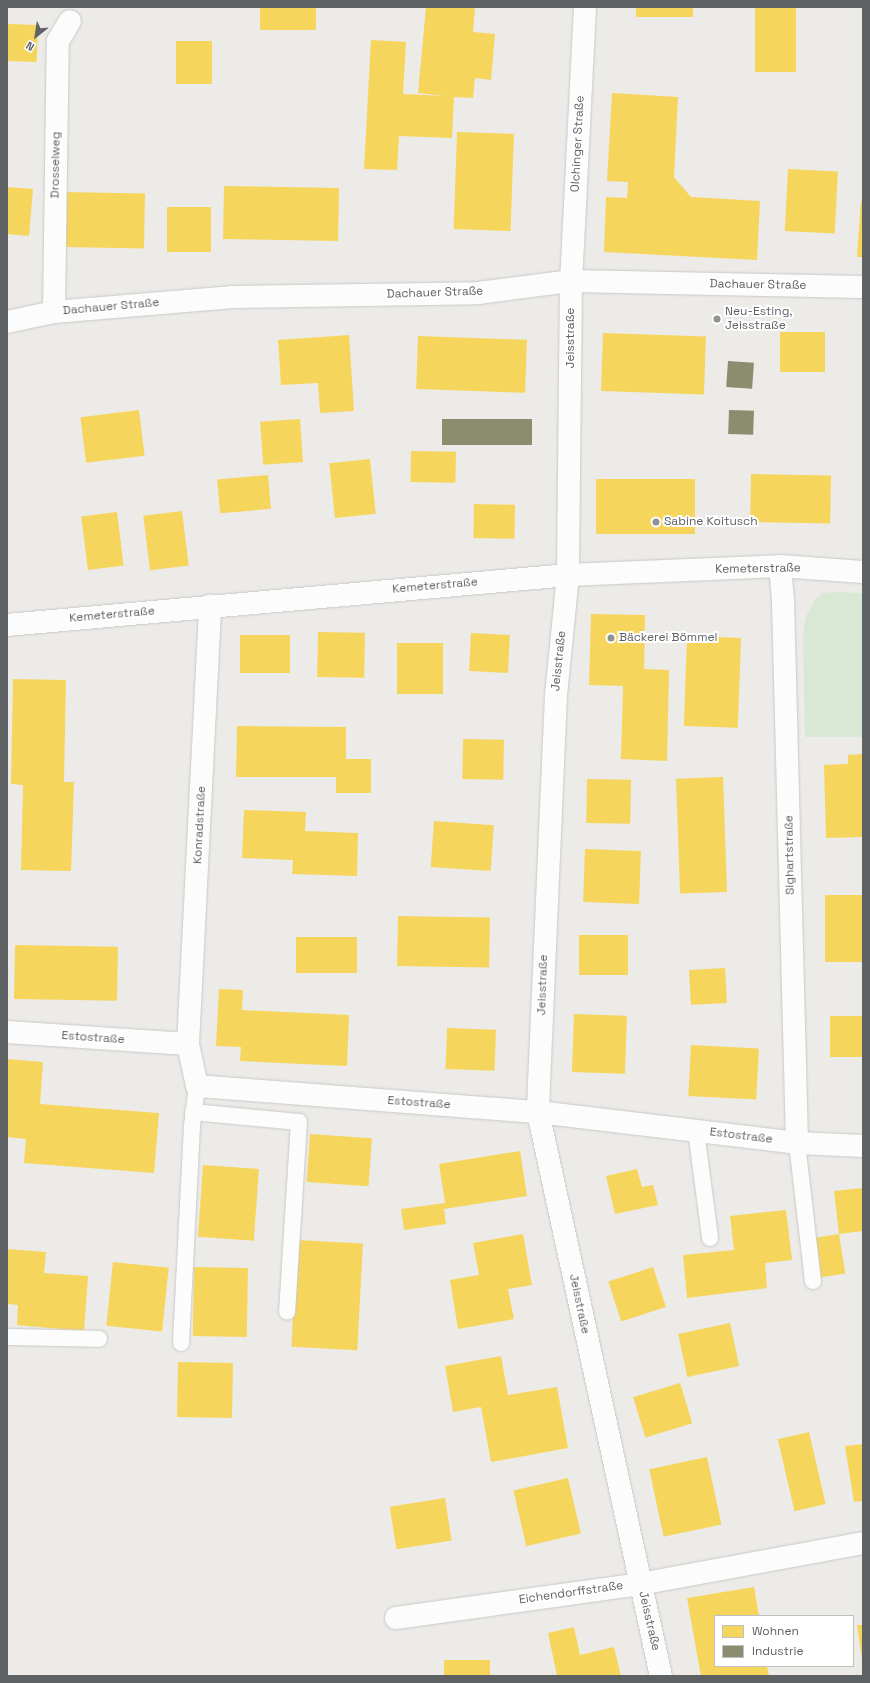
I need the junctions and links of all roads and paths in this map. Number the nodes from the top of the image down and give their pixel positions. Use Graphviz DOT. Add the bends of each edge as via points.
graph roads {
  1 [pos="586,7"];
  2 [pos="70,21"];
  3 [pos="571,281"];
  4 [pos="863,286"];
  5 [pos="54,312"];
  6 [pos="7,322"];
  7 [pos="780,566"];
  8 [pos="863,572"];
  9 [pos="568,575"];
  10 [pos="210,606"];
  11 [pos="7,626"];
  12 [pos="7,1032"];
  13 [pos="188,1044"];
  14 [pos="197,1086"];
  15 [pos="194,1112"];
  16 [pos="538,1112"];
  17 [pos="696,1131"];
  18 [pos="797,1143"];
  19 [pos="863,1146"];
  20 [pos="710,1238"];
  21 [pos="813,1280"];
  22 [pos="287,1312"];
  23 [pos="7,1337"];
  24 [pos="99,1339"];
  25 [pos="181,1343"];
  26 [pos="863,1543"];
  27 [pos="640,1584"];
  28 [pos="396,1618"];
  29 [pos="661,1676"];
  1 -- 3 [label="street, Olchinger Straße"];
  2 -- 5 [label="street, Drosselweg" via="58,41"];
  3 -- 4 [label="street, Dachauer Straße"];
  3 -- 5 [label="street, Dachauer Straße" via="478,293 233,297"];
  3 -- 9 [label="street, Jeisstraße"];
  5 -- 6 [label="street, Dachauer Straße"];
  7 -- 8 [label="street, Kemeterstraße"];
  7 -- 9 [label="street, Kemeterstraße"];
  7 -- 18 [label="street, Sighartstraße"];
  9 -- 10 [label="street, Kemeterstraße"];
  9 -- 16 [label="street, Jeisstraße" via="556,695"];
  10 -- 11 [label="street, Kemeterstraße"];
  10 -- 13 [label="street, Konradstraße"];
  12 -- 13 [label="street, Estostraße"];
  13 -- 14 [label="street"];
  14 -- 15 [label="lane"];
  14 -- 16 [label="street, Estostraße"];
  15 -- 22 [label="lane" via="299,1122"];
  15 -- 25 [label="lane"];
  16 -- 17 [label="street, Estostraße"];
  16 -- 27 [label="street, Jeisstraße"];
  17 -- 18 [label="street, Estostraße"];
  17 -- 20 [label="lane"];
  18 -- 19 [label="street, Estostraße"];
  18 -- 21 [label="lane"];
  23 -- 24 [label="lane"];
  26 -- 27 [label="street, Eichendorffstraße"];
  27 -- 28 [label="street, Eichendorffstraße"];
  27 -- 29 [label="street, Jeisstraße"];
}
